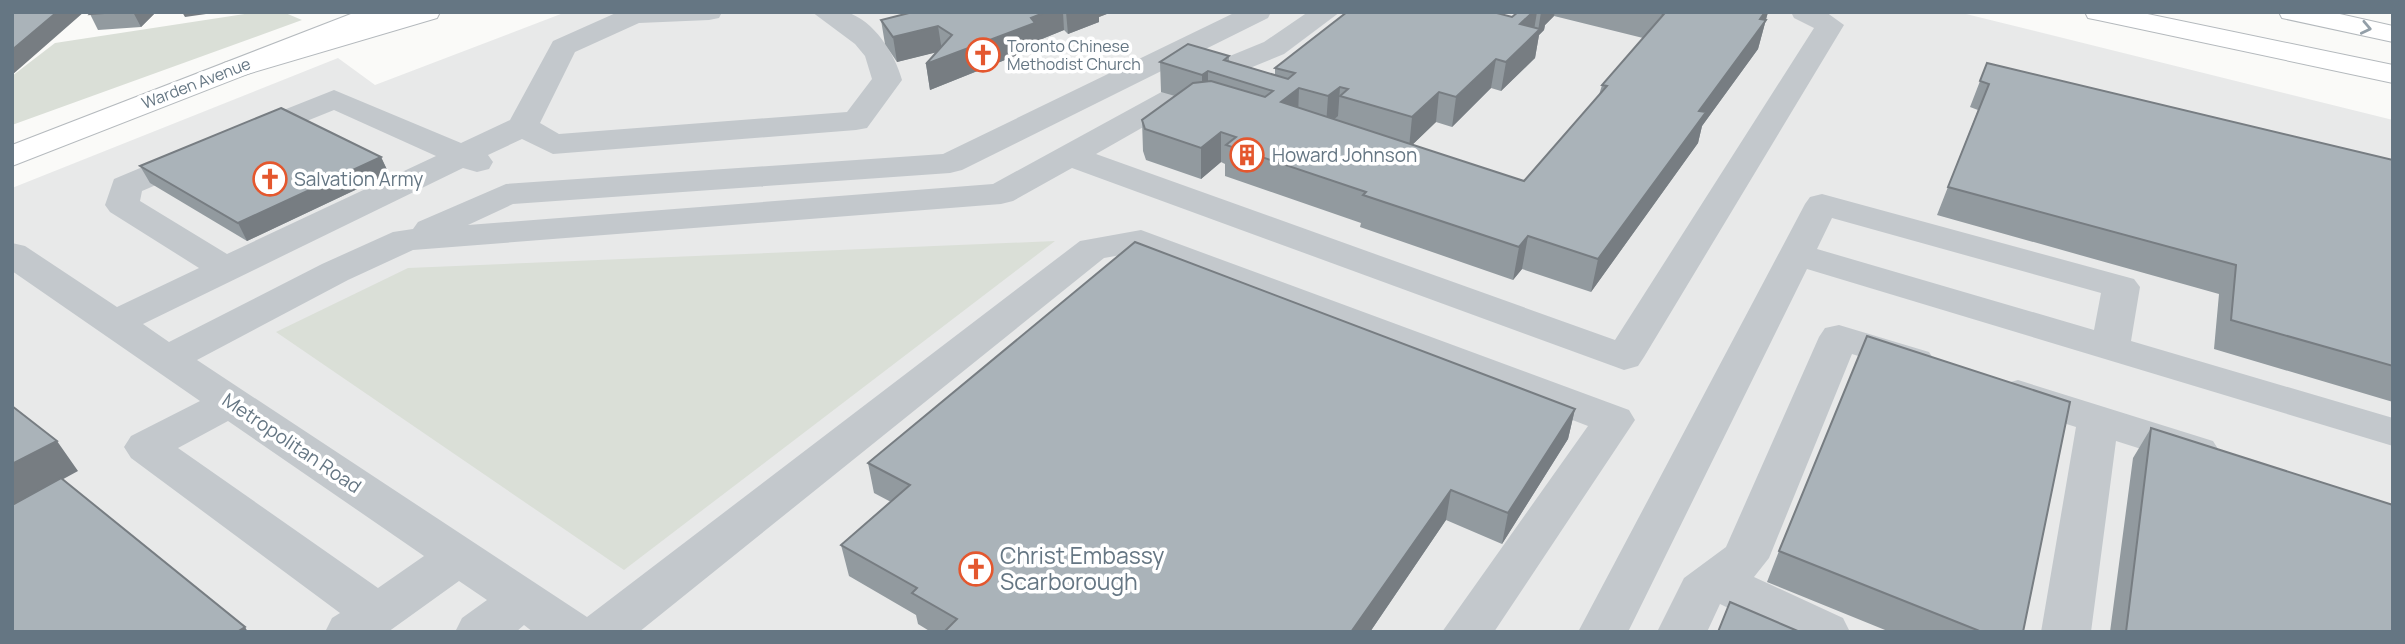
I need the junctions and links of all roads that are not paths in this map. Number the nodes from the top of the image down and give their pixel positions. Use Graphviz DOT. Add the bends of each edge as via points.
graph roads {
  1 [pos="381,12"];
  2 [pos="427,12"];
  3 [pos="709,12"];
  4 [pos="825,12"];
  5 [pos="1258,12"];
  6 [pos="1327,12"];
  7 [pos="1804,12"];
  8 [pos="2098,12"];
  9 [pos="2177,12"];
  10 [pos="2292,12"];
  11 [pos="2393,34"];
  12 [pos="1180,50"];
  13 [pos="2393,58"];
  14 [pos="1230,66"];
  15 [pos="234,69"];
  16 [pos="2393,74"];
  17 [pos="523,126"];
  18 [pos="982,147"];
  19 [pos="463,155"];
  20 [pos="12,156"];
  21 [pos="1070,156"];
  22 [pos="1035,175"];
  23 [pos="506,194"];
  24 [pos="292,237"];
  25 [pos="406,240"];
  26 [pos="1796,254"];
  27 [pos="226,269"];
  28 [pos="21,270"];
  29 [pos="335,272"];
  30 [pos="114,323"];
  31 [pos="2110,348"];
  32 [pos="167,359"];
  33 [pos="230,402"];
  34 [pos="2098,420"];
  35 [pos="2392,432"];
  36 [pos="2239,466"];
  37 [pos="460,556"];
  38 [pos="1715,580"];
  39 [pos="523,599"];
  40 [pos="363,623"];
  41 [pos="480,632"];
  42 [pos="571,632"];
  43 [pos="604,632"];
  44 [pos="1466,632"];
  45 [pos="1603,632"];
  46 [pos="1682,632"];
  47 [pos="1825,632"];
  48 [pos="2066,632"];
  1 -- 15 [label="main road, Warden Avenue"];
  2 -- 15 [label="main road"];
  3 -- 17 [label="street" via="634,15 563,47"];
  4 -- 17 [label="street" via="861,32 883,60 887,80 856,121 553,144"];
  5 -- 12 [label="street"];
  6 -- 14 [label="street" via="1274,48"];
  7 -- 21 [label="street" via="1830,24 1624,357"];
  8 -- 16 [label="main road"];
  9 -- 13 [label="main road"];
  10 -- 11 [label="main road, one-way"];
  12 -- 14 [label="street"];
  12 -- 18 [label="street"];
  14 -- 21 [label="street"];
  15 -- 20 [label="main road, Warden Avenue"];
  17 -- 19 [label="street"];
  18 -- 22 [label="street"];
  18 -- 23 [label="street" via="950,163"];
  19 -- 23 [label="street" via="501,173"];
  19 -- 24 [label="street"];
  19 -- 27 [label="street" via="334,99 126,186 122,205"];
  21 -- 22 [label="street"];
  22 -- 25 [label="street" via="1001,194"];
  23 -- 25 [label="street"];
  24 -- 27 [label="street"];
  24 -- 29 [label="street"];
  25 -- 29 [label="street"];
  26 -- 31 [label="street"];
  26 -- 31 [label="street" via="1822,204 2121,287"];
  26 -- 45 [label="street"];
  27 -- 30 [label="street"];
  28 -- 30 [label="street, Metropolitan Road"];
  29 -- 32 [label="street"];
  30 -- 32 [label="street, Metropolitan Road"];
  31 -- 35 [label="street"];
  32 -- 33 [label="street, Metropolitan Road"];
  33 -- 37 [label="street, Metropolitan Road"];
  33 -- 40 [label="street" via="146,447"];
  34 -- 36 [label="street"];
  34 -- 38 [label="street" via="1839,337 1745,558"];
  34 -- 48 [label="street"];
  37 -- 39 [label="street, Metropolitan Road"];
  37 -- 40 [label="street"];
  38 -- 46 [label="street" via="1701,591"];
  38 -- 47 [label="street"];
  39 -- 41 [label="street"];
  39 -- 42 [label="street, Metropolitan Road"];
  43 -- 44 [label="street" via="1094,249 1141,241 1614,420"];
}
